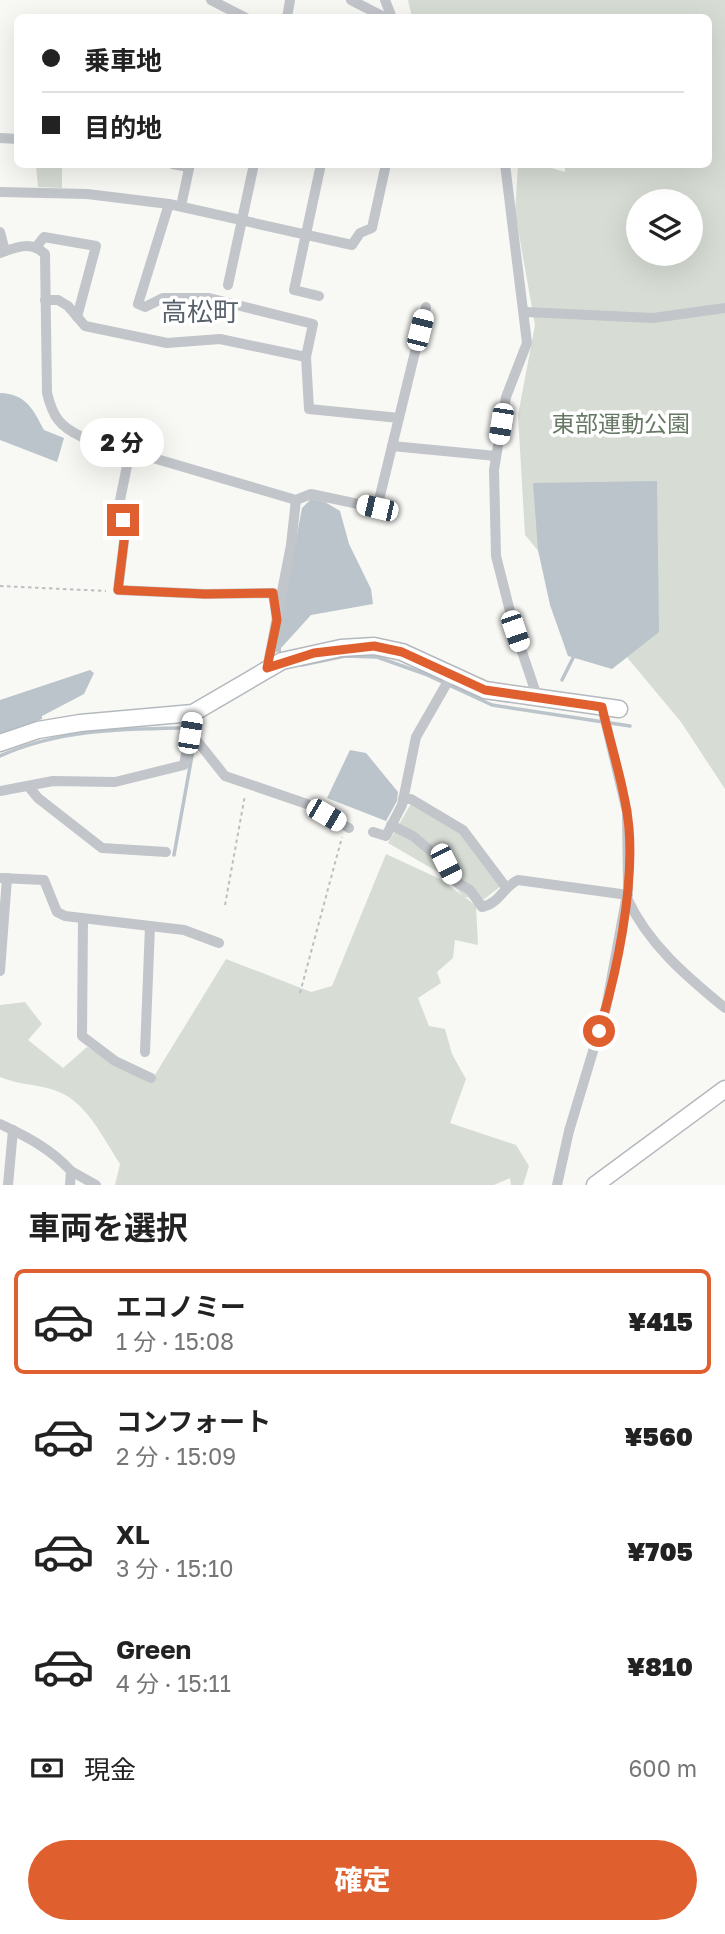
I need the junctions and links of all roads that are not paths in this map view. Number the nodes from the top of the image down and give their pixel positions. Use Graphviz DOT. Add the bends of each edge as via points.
graph roads {
  1 [pos="211,0"];
  2 [pos="351,0"];
  3 [pos="225,13"];
  4 [pos="378,14"];
  5 [pos="189,168"];
  6 [pos="253,168"];
  7 [pos="320,168"];
  8 [pos="385,168"];
  9 [pos="505,168"];
  10 [pos="0,192"];
  11 [pos="175,205"];
  12 [pos="241,220"];
  13 [pos="0,232"];
  14 [pos="305,234"];
  15 [pos="37,246"];
  16 [pos="2,252"];
  17 [pos="228,285"];
  18 [pos="319,296"];
  19 [pos="45,300"];
  20 [pos="426,307"];
  21 [pos="725,308"];
  22 [pos="526,312"];
  23 [pos="78,317"];
  24 [pos="306,358"];
  25 [pos="399,418"];
  26 [pos="392,446"];
  27 [pos="130,450"];
  28 [pos="496,456"];
  29 [pos="296,500"];
  30 [pos="277,620"];
  31 [pos="267,668"];
  32 [pos="451,676"];
  33 [pos="538,699"];
  34 [pos="602,707"];
  35 [pos="620,709"];
  36 [pos="193,713"];
  37 [pos="190,733"];
  38 [pos="0,743"];
  39 [pos="29,787"];
  40 [pos="0,791"];
  41 [pos="403,799"];
  42 [pos="391,825"];
  43 [pos="347,827"];
  44 [pos="373,832"];
  45 [pos="166,852"];
  46 [pos="3,878"];
  47 [pos="505,886"];
  48 [pos="628,897"];
  49 [pos="83,918"];
  50 [pos="150,926"];
  51 [pos="219,943"];
  52 [pos="0,971"];
  53 [pos="725,1008"];
  54 [pos="145,1052"];
  55 [pos="150,1078"];
  56 [pos="725,1089"];
  57 [pos="0,1124"];
  58 [pos="13,1130"];
  59 [pos="71,1171"];
  60 [pos="8,1185"];
  61 [pos="70,1185"];
  62 [pos="96,1185"];
  63 [pos="557,1185"];
  64 [pos="595,1185"];
  1 -- 3 [label="street"];
  2 -- 4 [label="street"];
  5 -- 11 [label="street"];
  6 -- 12 [label="street"];
  7 -- 14 [label="street"];
  8 -- 14 [label="street" via="372,228 360,233 352,245"];
  9 -- 22 [label="street" via="514,255"];
  10 -- 11 [label="street" via="87,194"];
  11 -- 12 [label="street"];
  11 -- 24 [label="street" via="138,304 145,307 163,298 209,298 313,324"];
  12 -- 14 [label="street"];
  12 -- 17 [label="street"];
  13 -- 16 [label="street"];
  14 -- 18 [label="street" via="294,290"];
  15 -- 16 [label="street" via="22,245"];
  15 -- 19 [label="street" via="45,254"];
  15 -- 23 [label="street" via="44,237 96,246"];
  19 -- 23 [label="street" via="58,300"];
  19 -- 27 [label="street" via="47,393 52,414 62,428"];
  20 -- 25 [label="street"];
  21 -- 22 [label="street" via="653,318"];
  22 -- 28 [label="street" via="527,343 506,397"];
  23 -- 24 [label="street" via="85,326 167,343 220,340"];
  24 -- 25 [label="street" via="309,409"];
  25 -- 26 [label="street"];
  26 -- 28 [label="street"];
  26 -- 29 [label="street" via="377,508 311,494"];
  27 -- 29 [label="street"];
  27 -- 30 [label="street" via="118,510 125,533 118,590 273,593"];
  28 -- 33 [label="street" via="496,556"];
  29 -- 30 [label="street"];
  30 -- 31 [label="street"];
  31 -- 32 [label="street" via="314,653 374,646 402,652"];
  31 -- 36 [label="street"];
  32 -- 33 [label="street" via="485,690"];
  32 -- 41 [label="street" via="416,737"];
  33 -- 34 [label="street"];
  34 -- 35 [label="street"];
  34 -- 48 [label="street" via="629,827"];
  36 -- 37 [label="street"];
  36 -- 38 [label="street" via="59,726 15,735"];
  37 -- 39 [label="street" via="184,765 115,782 53,781"];
  37 -- 43 [label="street" via="225,776 307,804"];
  39 -- 40 [label="street"];
  39 -- 45 [label="street" via="102,848"];
  41 -- 42 [label="street"];
  41 -- 47 [label="street" via="411,799 463,830"];
  42 -- 44 [label="street" via="386,836"];
  42 -- 47 [label="street" via="413,836 446,864 455,881 470,890 482,907 496,901"];
  46 -- 49 [label="street" via="44,880 57,912"];
  46 -- 52 [label="street"];
  47 -- 48 [label="street" via="519,880"];
  48 -- 53 [label="street" via="661,951"];
  48 -- 63 [label="street" via="606,1008"];
  49 -- 50 [label="street"];
  49 -- 55 [label="street" via="82,1037 115,1061"];
  50 -- 51 [label="street" via="184,930"];
  50 -- 54 [label="street"];
  56 -- 64 [label="street"];
  57 -- 58 [label="street"];
  58 -- 59 [label="street" via="31,1138"];
  58 -- 60 [label="street"];
  59 -- 61 [label="street"];
  59 -- 62 [label="street"];
}
